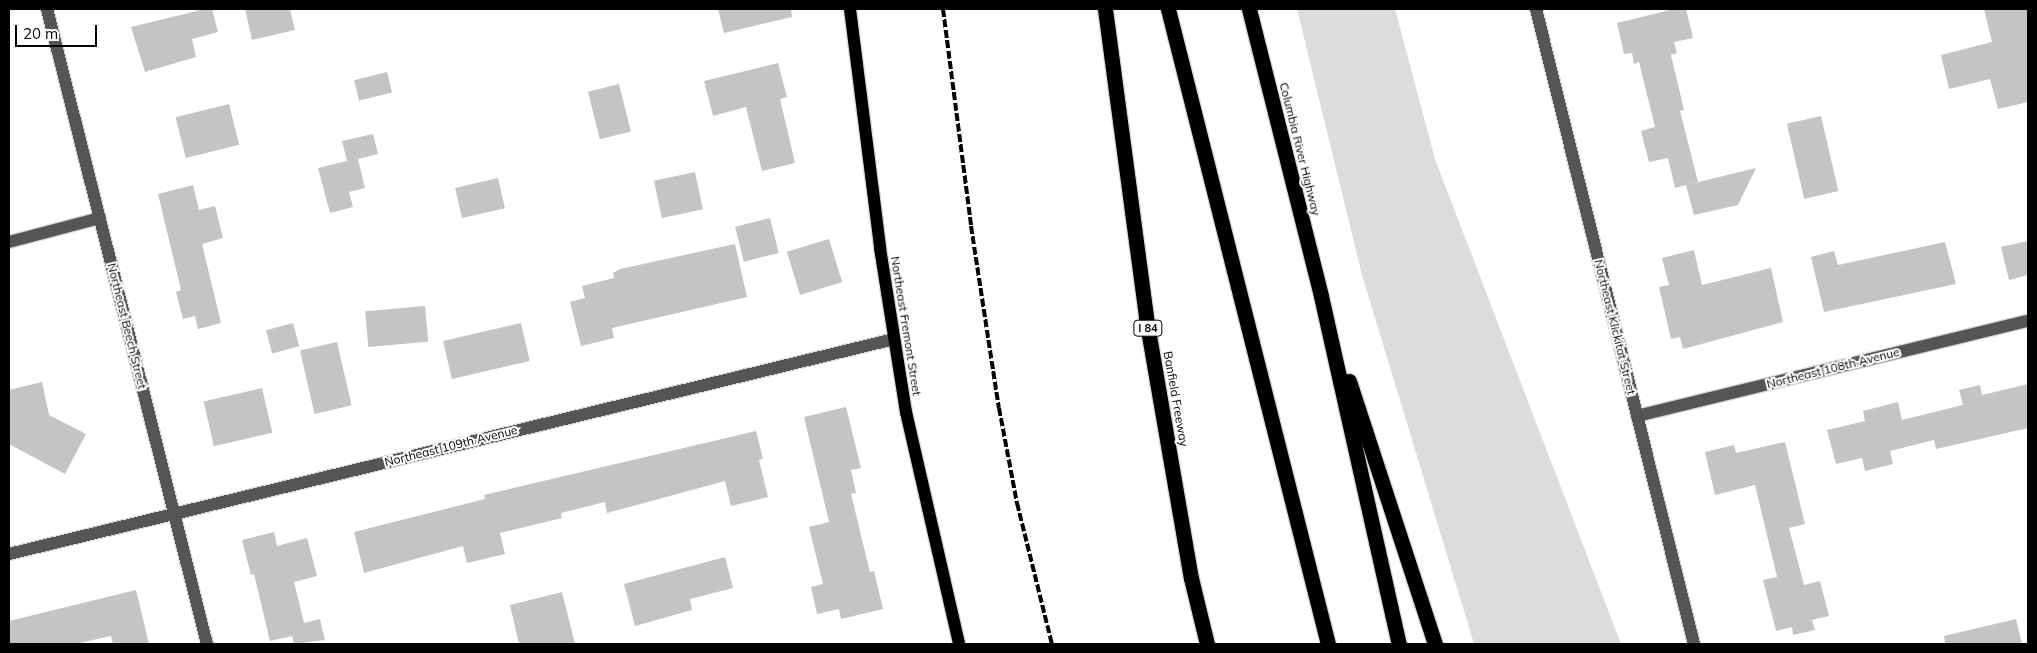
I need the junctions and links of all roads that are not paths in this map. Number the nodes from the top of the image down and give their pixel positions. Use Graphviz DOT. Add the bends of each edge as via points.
graph roads {
  1 [pos="47,9"];
  2 [pos="850,9"];
  3 [pos="1105,9"];
  4 [pos="1168,9"];
  5 [pos="1249,9"];
  6 [pos="1536,9"];
  7 [pos="100,218"];
  8 [pos="9,242"];
  9 [pos="1321,296"];
  10 [pos="2028,321"];
  11 [pos="894,339"];
  12 [pos="1638,416"];
  13 [pos="174,513"];
  14 [pos="9,554"];
  15 [pos="207,644"];
  16 [pos="959,644"];
  17 [pos="1207,644"];
  18 [pos="1328,644"];
  19 [pos="1399,644"];
  20 [pos="1435,644"];
  21 [pos="1694,644"];
  1 -- 7 [label="street, Northeast Beech Street"];
  2 -- 11 [label="main road, Northeast Fremont Street"];
  3 -- 17 [label="highway, Banfield Freeway / I 84" via="1146,318 1192,578"];
  4 -- 18 [label="highway"];
  5 -- 9 [label="highway, Columbia River Highway"];
  6 -- 12 [label="street, Northeast Klickitat Street"];
  7 -- 8 [label="street"];
  7 -- 13 [label="street, Northeast Beech Street"];
  9 -- 19 [label="highway"];
  9 -- 20 [label="highway"];
  10 -- 12 [label="street, Northeast 108th Avenue"];
  11 -- 13 [label="street, Northeast 109th Avenue"];
  11 -- 16 [label="main road, Northeast Fremont Street" via="931,532"];
  12 -- 21 [label="street, Northeast Klickitat Street"];
  13 -- 14 [label="street, Northeast 109th Avenue"];
  13 -- 15 [label="street, Northeast Beech Street"];
}
